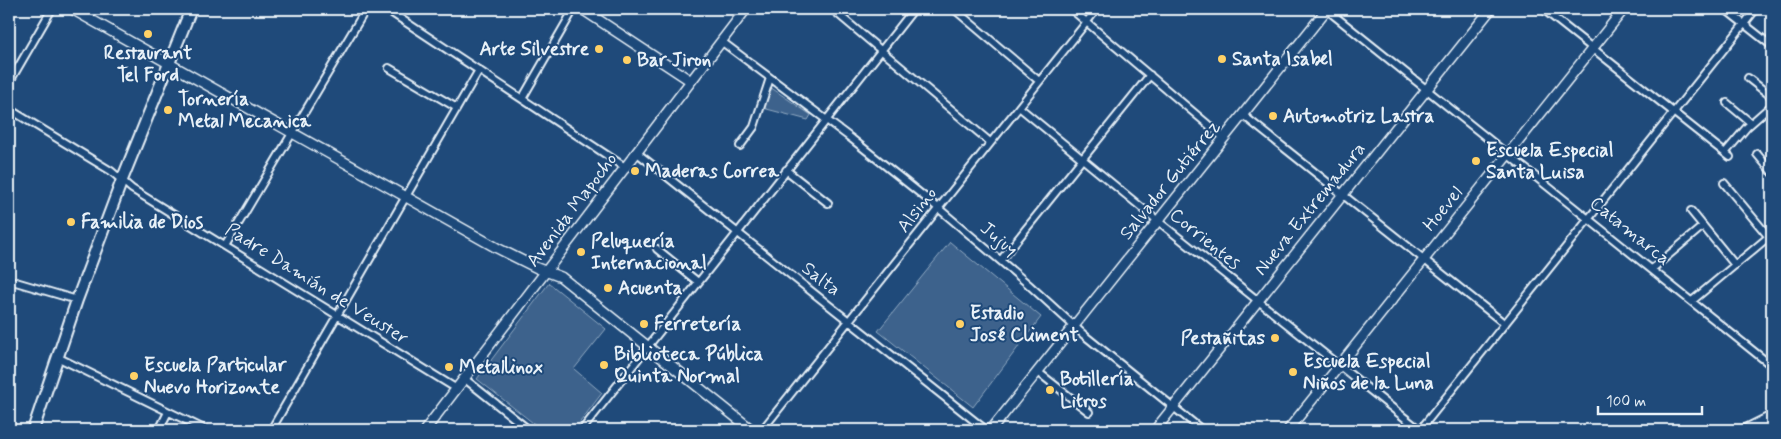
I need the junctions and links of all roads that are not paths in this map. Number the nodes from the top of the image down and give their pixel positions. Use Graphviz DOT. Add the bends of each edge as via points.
graph roads {
  1 [pos="52,9"];
  2 [pos="72,9"];
  3 [pos="190,9"];
  4 [pos="366,9"];
  5 [pos="386,9"];
  6 [pos="574,9"];
  7 [pos="582,9"];
  8 [pos="746,9"];
  9 [pos="832,9"];
  10 [pos="914,9"];
  11 [pos="954,9"];
  12 [pos="1071,9"];
  13 [pos="1097,9"];
  14 [pos="1327,9"];
  15 [pos="1491,9"];
  16 [pos="1544,9"];
  17 [pos="1624,9"];
  18 [pos="1725,9"];
  19 [pos="1756,9"];
  20 [pos="1087,22"];
  21 [pos="1744,24"];
  22 [pos="721,41"];
  23 [pos="1772,46"];
  24 [pos="1593,48"];
  25 [pos="881,50"];
  26 [pos="169,64"];
  27 [pos="390,68"];
  28 [pos="479,70"];
  29 [pos="1150,75"];
  30 [pos="770,78"];
  31 [pos="1748,78"];
  32 [pos="691,81"];
  33 [pos="1040,81"];
  34 [pos="9,83"];
  35 [pos="1427,89"];
  36 [pos="1772,97"];
  37 [pos="522,99"];
  38 [pos="1727,103"];
  39 [pos="1772,105"];
  40 [pos="1019,107"];
  41 [pos="457,108"];
  42 [pos="9,109"];
  43 [pos="1674,112"];
  44 [pos="1243,115"];
  45 [pos="826,120"];
  46 [pos="1751,123"];
  47 [pos="293,133"];
  48 [pos="1224,138"];
  49 [pos="990,142"];
  50 [pos="740,146"];
  51 [pos="636,152"];
  52 [pos="1508,154"];
  53 [pos="1757,154"];
  54 [pos="1083,159"];
  55 [pos="625,167"];
  56 [pos="786,170"];
  57 [pos="1772,172"];
  58 [pos="122,180"];
  59 [pos="1724,182"];
  60 [pos="1343,195"];
  61 [pos="406,196"];
  62 [pos="828,203"];
  63 [pos="938,208"];
  64 [pos="1690,211"];
  65 [pos="1589,218"];
  66 [pos="1158,221"];
  67 [pos="1703,226"];
  68 [pos="737,232"];
  69 [pos="1771,236"];
  70 [pos="225,246"];
  71 [pos="657,248"];
  72 [pos="1424,259"];
  73 [pos="1001,260"];
  74 [pos="1735,265"];
  75 [pos="1652,269"];
  76 [pos="546,271"];
  77 [pos="9,280"];
  78 [pos="698,282"];
  79 [pos="77,300"];
  80 [pos="1258,301"];
  81 [pos="1692,301"];
  82 [pos="338,315"];
  83 [pos="849,320"];
  84 [pos="1505,324"];
  85 [pos="1074,326"];
  86 [pos="648,346"];
  87 [pos="57,357"];
  88 [pos="1339,366"];
  89 [pos="1772,366"];
  90 [pos="1038,372"];
  91 [pos="465,379"];
  92 [pos="457,389"];
  93 [pos="1174,407"];
  94 [pos="168,412"];
  95 [pos="1089,412"];
  96 [pos="1772,417"];
  97 [pos="1772,427"];
  98 [pos="34,430"];
  99 [pos="159,430"];
  100 [pos="206,430"];
  101 [pos="271,430"];
  102 [pos="424,430"];
  103 [pos="529,430"];
  104 [pos="582,430"];
  105 [pos="752,430"];
  106 [pos="762,430"];
  107 [pos="986,430"];
  108 [pos="991,430"];
  109 [pos="1155,430"];
  110 [pos="1202,430"];
  111 [pos="1288,430"];
  112 [pos="1420,430"];
  113 [pos="1746,430"];
  114 [pos="1765,430"];
  1 -- 34 [label="street"];
  2 -- 26 [label="main road"];
  3 -- 26 [label="main road"];
  4 -- 47 [label="street"];
  5 -- 28 [label="street"];
  6 -- 37 [label="street"];
  7 -- 32 [label="main road"];
  8 -- 22 [label="main road, Avenida Mapocho"];
  9 -- 25 [label="street"];
  10 -- 25 [label="street"];
  11 -- 33 [label="street"];
  12 -- 20 [label="street"];
  13 -- 20 [label="street, Alsino"];
  14 -- 35 [label="street, Catamarca"];
  14 -- 44 [label="main road, Salvador Gutiérrez"];
  15 -- 35 [label="main road, Nueva Extremadura"];
  16 -- 24 [label="street"];
  17 -- 24 [label="main road, Hoevel"];
  18 -- 21 [label="street"];
  19 -- 21 [label="street"];
  20 -- 29 [label="street"];
  20 -- 33 [label="street, Alsino"];
  21 -- 23 [label="street"];
  21 -- 43 [label="street"];
  22 -- 30 [label="street, Jujuy"];
  22 -- 32 [label="main road, Avenida Mapocho"];
  24 -- 43 [label="street"];
  24 -- 52 [label="main road, Hoevel"];
  25 -- 45 [label="street"];
  25 -- 49 [label="street"];
  26 -- 47 [label="main road"];
  26 -- 58 [label="main road"];
  27 -- 41 [label="street"];
  28 -- 37 [label="street"];
  28 -- 41 [label="street"];
  29 -- 48 [label="street"];
  29 -- 54 [label="street"];
  30 -- 45 [label="street, Jujuy"];
  30 -- 50 [label="street" via="754,127"];
  31 -- 36 [label="street"];
  32 -- 51 [label="main road, Avenida Mapocho"];
  33 -- 40 [label="street, Alsino"];
  35 -- 52 [label="street, Catamarca"];
  35 -- 60 [label="main road, Nueva Extremadura"];
  37 -- 55 [label="street"];
  38 -- 46 [label="street"];
  39 -- 46 [label="street"];
  40 -- 49 [label="street, Alsino"];
  40 -- 54 [label="street, Corrientes"];
  41 -- 61 [label="street"];
  42 -- 58 [label="street, Padre Damián de Veuster"];
  43 -- 46 [label="street" via="1728,155"];
  43 -- 65 [label="street"];
  44 -- 48 [label="main road, Salvador Gutiérrez"];
  44 -- 60 [label="street"];
  45 -- 56 [label="street"];
  45 -- 63 [label="street, Jujuy"];
  47 -- 61 [label="main road"];
  47 -- 70 [label="street"];
  48 -- 66 [label="main road, Salvador Gutiérrez"];
  49 -- 63 [label="street, Alsino"];
  51 -- 55 [label="main road, Avenida Mapocho"];
  51 -- 68 [label="street, Salta"];
  52 -- 65 [label="street, Catamarca"];
  52 -- 72 [label="main road, Hoevel"];
  53 -- 57 [label="street"];
  54 -- 66 [label="street, Corrientes"];
  54 -- 73 [label="street"];
  55 -- 76 [label="main road, Avenida Mapocho"];
  56 -- 62 [label="street"];
  56 -- 68 [label="street"];
  58 -- 70 [label="street, Padre Damián de Veuster"];
  58 -- 79 [label="main road"];
  59 -- 69 [label="street"];
  60 -- 72 [label="street"];
  60 -- 80 [label="main road, Nueva Extremadura"];
  61 -- 76 [label="main road" via="497,248"];
  61 -- 82 [label="street"];
  63 -- 73 [label="street, Jujuy"];
  63 -- 83 [label="street, Alsino"];
  64 -- 67 [label="street"];
  65 -- 75 [label="street, Catamarca"];
  65 -- 84 [label="street"];
  66 -- 80 [label="street, Corrientes"];
  66 -- 85 [label="main road, Salvador Gutiérrez"];
  67 -- 74 [label="street"];
  67 -- 75 [label="street"];
  68 -- 78 [label="street"];
  68 -- 83 [label="street, Salta"];
  69 -- 74 [label="street"];
  70 -- 82 [label="street, Padre Damián de Veuster"];
  71 -- 78 [label="street"];
  72 -- 84 [label="street"];
  72 -- 88 [label="main road, Hoevel"];
  73 -- 85 [label="street, Jujuy"];
  74 -- 81 [label="street"];
  75 -- 81 [label="street, Catamarca"];
  76 -- 86 [label="main road" via="566,281"];
  76 -- 91 [label="main road, Avenida Mapocho"];
  77 -- 79 [label="street"];
  78 -- 86 [label="street"];
  79 -- 87 [label="main road"];
  80 -- 88 [label="street, Corrientes"];
  80 -- 93 [label="main road, Nueva Extremadura"];
  81 -- 89 [label="street, Catamarca"];
  82 -- 92 [label="street, Padre Damián de Veuster"];
  82 -- 101 [label="street"];
  83 -- 106 [label="street, Alsino"];
  83 -- 107 [label="street, Salta"];
  84 -- 112 [label="street"];
  85 -- 90 [label="main road, Salvador Gutiérrez"];
  85 -- 93 [label="street, Jujuy"];
  86 -- 104 [label="street"];
  86 -- 105 [label="main road"];
  87 -- 94 [label="street"];
  87 -- 98 [label="main road"];
  88 -- 111 [label="main road, Hoevel"];
  88 -- 112 [label="street, Corrientes"];
  90 -- 95 [label="street"];
  90 -- 108 [label="main road, Salvador Gutiérrez"];
  91 -- 92 [label="main road, Avenida Mapocho"];
  91 -- 103 [label="street"];
  92 -- 102 [label="main road, Avenida Mapocho"];
  93 -- 109 [label="main road, Nueva Extremadura"];
  93 -- 110 [label="street, Jujuy"];
  94 -- 99 [label="street"];
  94 -- 100 [label="street"];
  96 -- 113 [label="main road"];
  97 -- 114 [label="main road"];
}
